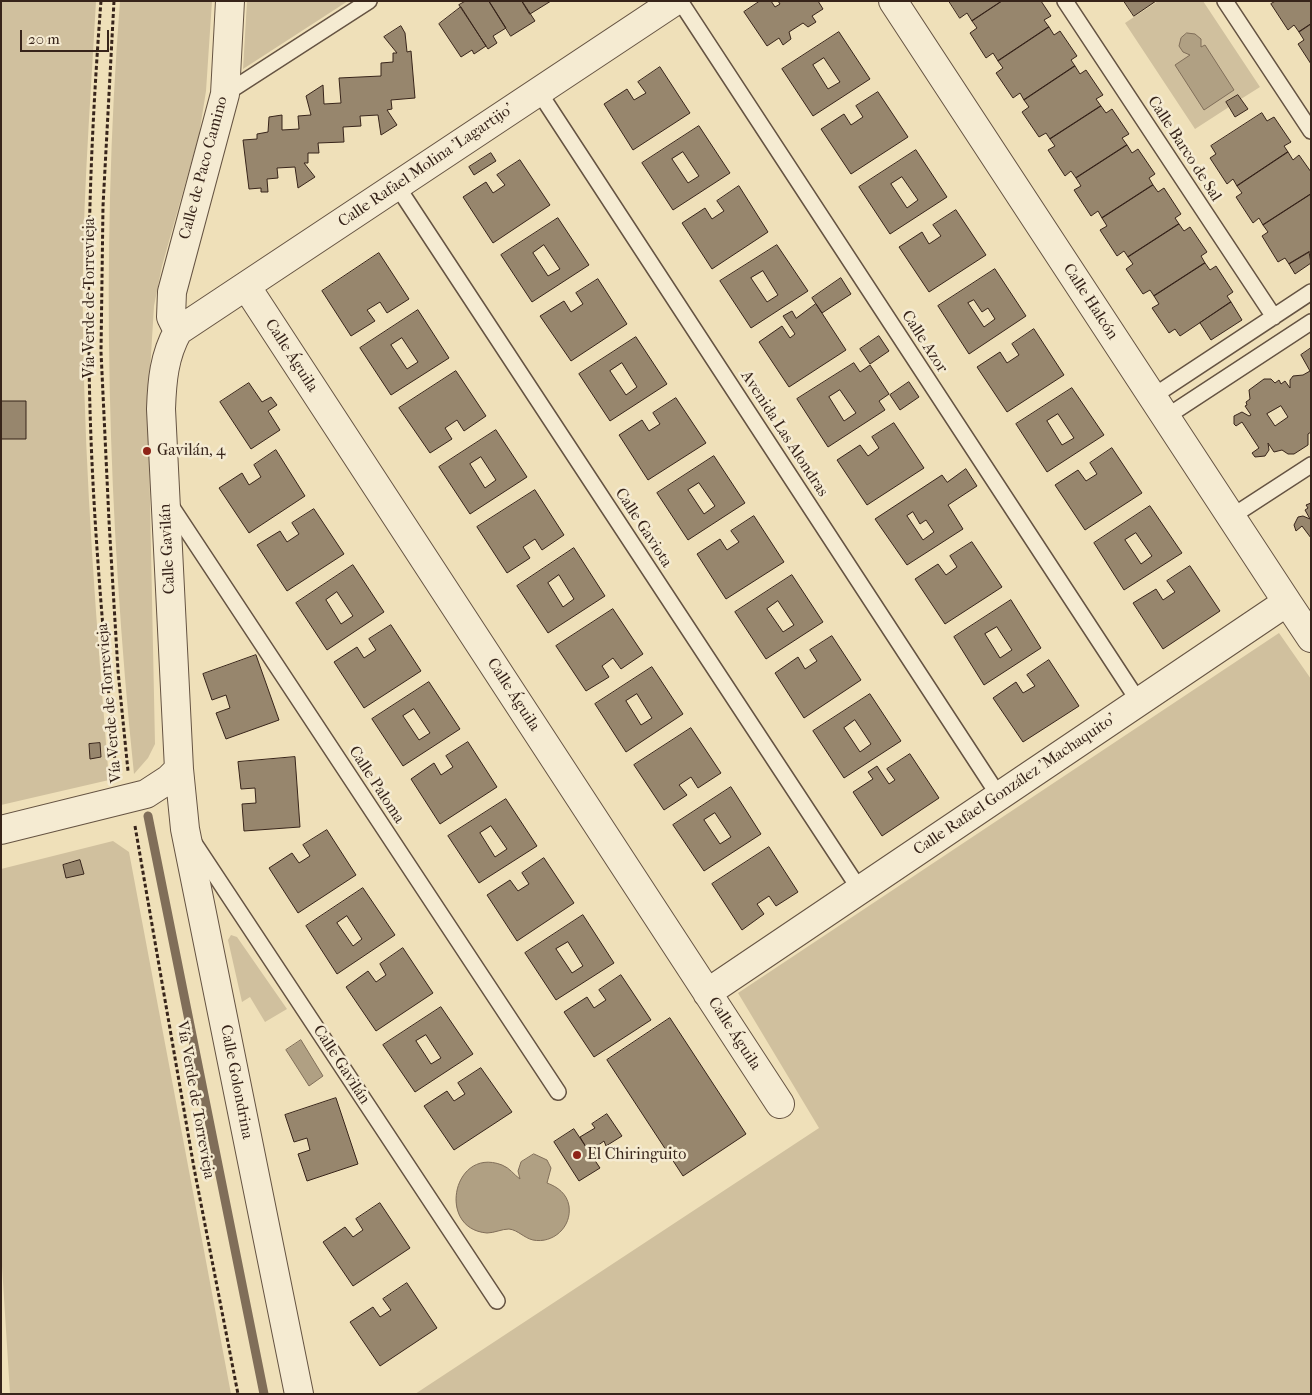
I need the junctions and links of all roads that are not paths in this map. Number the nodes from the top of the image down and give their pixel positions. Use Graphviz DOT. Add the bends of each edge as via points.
graph roads {
  1 [pos="230,1"];
  2 [pos="369,1"];
  3 [pos="675,1"];
  4 [pos="680,1"];
  5 [pos="893,1"];
  6 [pos="1065,1"];
  7 [pos="1225,1"];
  8 [pos="539,92"];
  9 [pos="225,94"];
  10 [pos="1311,131"];
  11 [pos="397,186"];
  12 [pos="246,286"];
  13 [pos="1311,292"];
  14 [pos="1274,317"];
  15 [pos="1311,322"];
  16 [pos="178,331"];
  17 [pos="1159,407"];
  18 [pos="1311,465"];
  19 [pos="166,498"];
  20 [pos="1231,517"];
  21 [pos="1302,617"];
  22 [pos="1139,702"];
  23 [pos="180,769"];
  24 [pos="1000,796"];
  25 [pos="185,829"];
  26 [pos="1,830"];
  27 [pos="860,890"];
  28 [pos="707,993"];
  29 [pos="558,1092"];
  30 [pos="780,1104"];
  31 [pos="497,1301"];
  32 [pos="299,1394"];
  1 -- 9 [label="street, Calle de Paco Camino"];
  2 -- 9 [label="lane"];
  3 -- 8 [label="street, Calle Rafael Molina 'Lagartijo'"];
  4 -- 22 [label="lane, Calle Azor"];
  5 -- 17 [label="street, Calle Halcón"];
  6 -- 14 [label="lane, Calle Barco de Sal"];
  7 -- 10 [label="lane"];
  8 -- 11 [label="street, Calle Rafael Molina 'Lagartijo'"];
  8 -- 24 [label="lane, Avenida Las Alondras"];
  9 -- 16 [label="street, Calle de Paco Camino" via="172,292 171,317"];
  11 -- 12 [label="street, Calle Rafael Molina 'Lagartijo'"];
  11 -- 27 [label="lane, Calle Gaviota"];
  12 -- 16 [label="street, Calle Rafael Molina 'Lagartijo'"];
  12 -- 28 [label="street, Calle Águila"];
  13 -- 14 [label="lane"];
  14 -- 17 [label="lane"];
  15 -- 17 [label="lane"];
  16 -- 19 [label="street, Calle Gavilán" via="170,346 162,388"];
  17 -- 20 [label="street, Calle Halcón"];
  18 -- 20 [label="lane"];
  19 -- 23 [label="street, Calle Gavilán"];
  19 -- 29 [label="lane, Calle Paloma"];
  20 -- 21 [label="street, Calle Halcón"];
  21 -- 22 [label="street, Calle Rafael González 'Machaquito'"];
  22 -- 24 [label="street, Calle Rafael González 'Machaquito'"];
  23 -- 25 [label="street, Calle Golondrina"];
  23 -- 26 [label="street" via="158,787 124,789"];
  24 -- 27 [label="street, Calle Rafael González 'Machaquito'"];
  25 -- 31 [label="lane, Calle Gavilán"];
  25 -- 32 [label="street, Calle Golondrina"];
  27 -- 28 [label="street, Calle Rafael González 'Machaquito'"];
  28 -- 30 [label="street, Calle Águila"];
}
